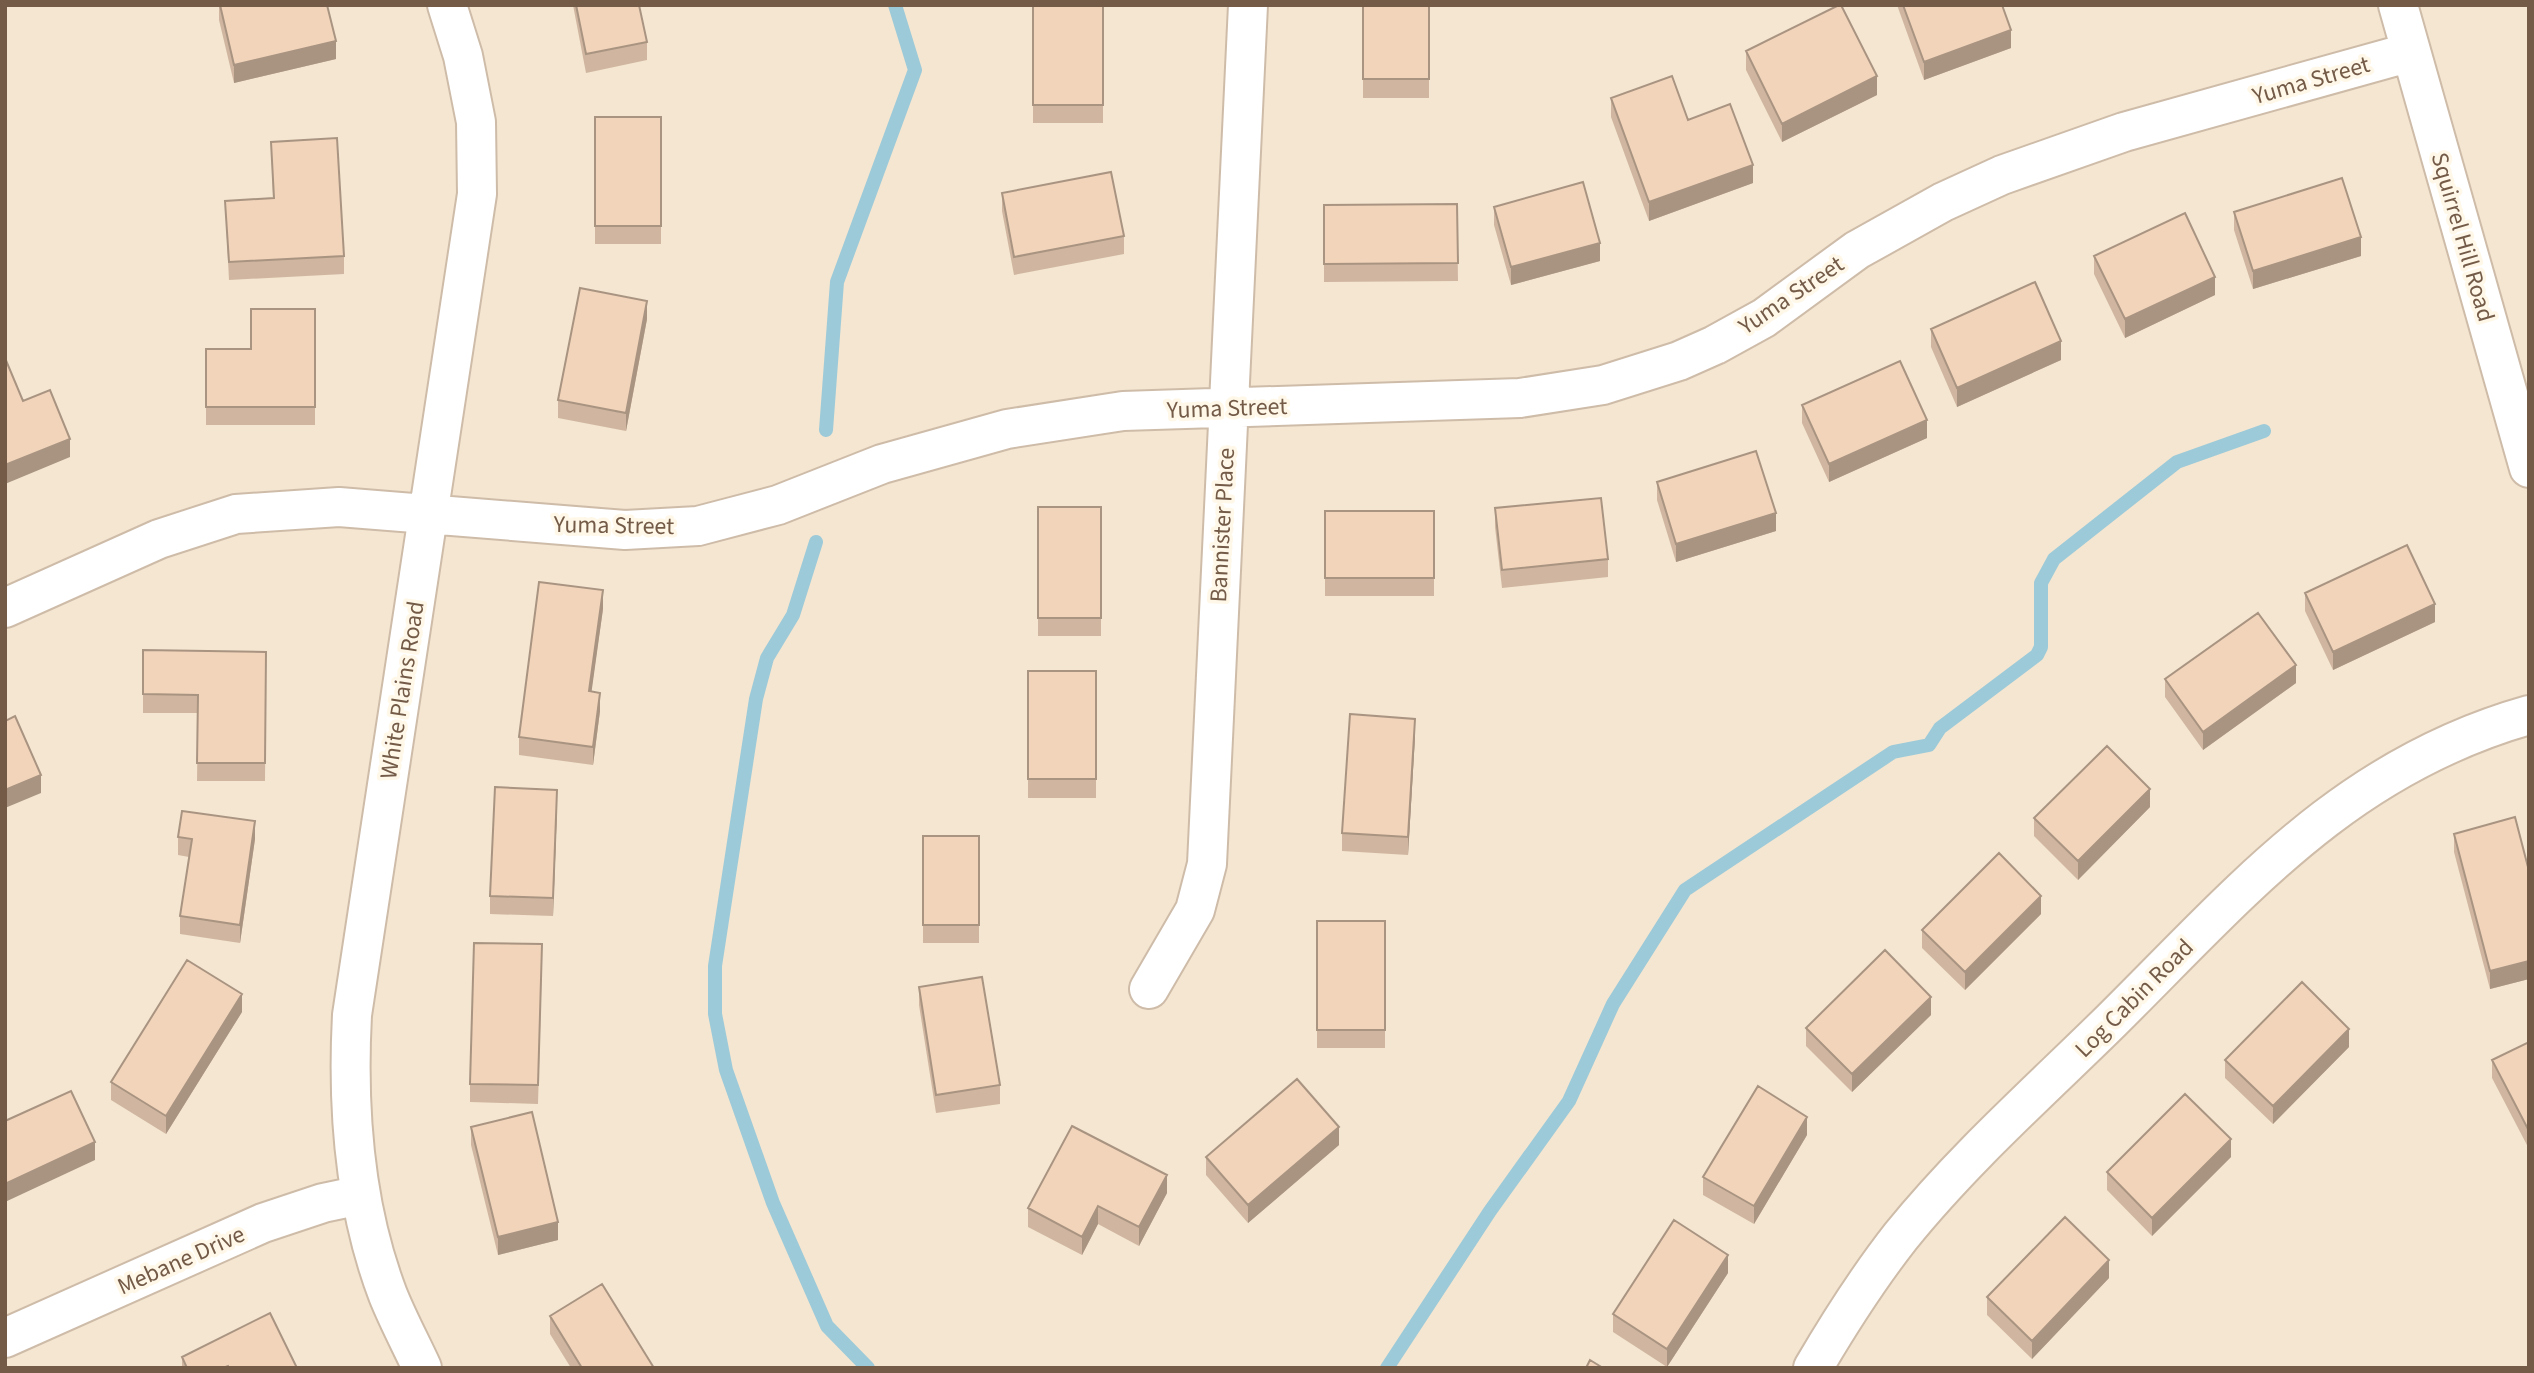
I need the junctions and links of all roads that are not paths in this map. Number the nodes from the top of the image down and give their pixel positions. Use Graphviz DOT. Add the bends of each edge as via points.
graph roads {
  1 [pos="447,5"];
  2 [pos="1248,5"];
  3 [pos="2398,5"];
  4 [pos="2411,52"];
  5 [pos="1229,408"];
  6 [pos="2529,468"];
  7 [pos="428,514"];
  8 [pos="5,608"];
  9 [pos="2529,715"];
  10 [pos="1149,989"];
  11 [pos="361,1195"];
  12 [pos="5,1338"];
  13 [pos="422,1368"];
  14 [pos="1813,1368"];
  1 -- 7 [label="street, White Plains Road" via="476,122 477,194"];
  2 -- 5 [label="street, Bannister Place"];
  3 -- 4 [label="street, Squirrel Hill Road"];
  4 -- 5 [label="street, Yuma Street" via="2124,132 2002,175 1857,250 1764,318 1715,345 1603,385 1520,398"];
  4 -- 6 [label="street, Squirrel Hill Road"];
  5 -- 7 [label="street, Yuma Street" via="1123,411 1007,429 881,464 778,505 698,526 625,530"];
  5 -- 10 [label="street, Bannister Place" via="1207,864 1195,910"];
  7 -- 8 [label="street, Yuma Street" via="339,507 236,514 159,539"];
  7 -- 11 [label="street, White Plains Road" via="352,1016 349,1066"];
  9 -- 14 [label="street, Log Cabin Road" via="2437,747 2357,793 2284,850 1944,1186 1861,1289"];
  11 -- 12 [label="street, Mebane Drive" via="263,1223"];
  11 -- 13 [label="street, White Plains Road" via="388,1295"];
}
